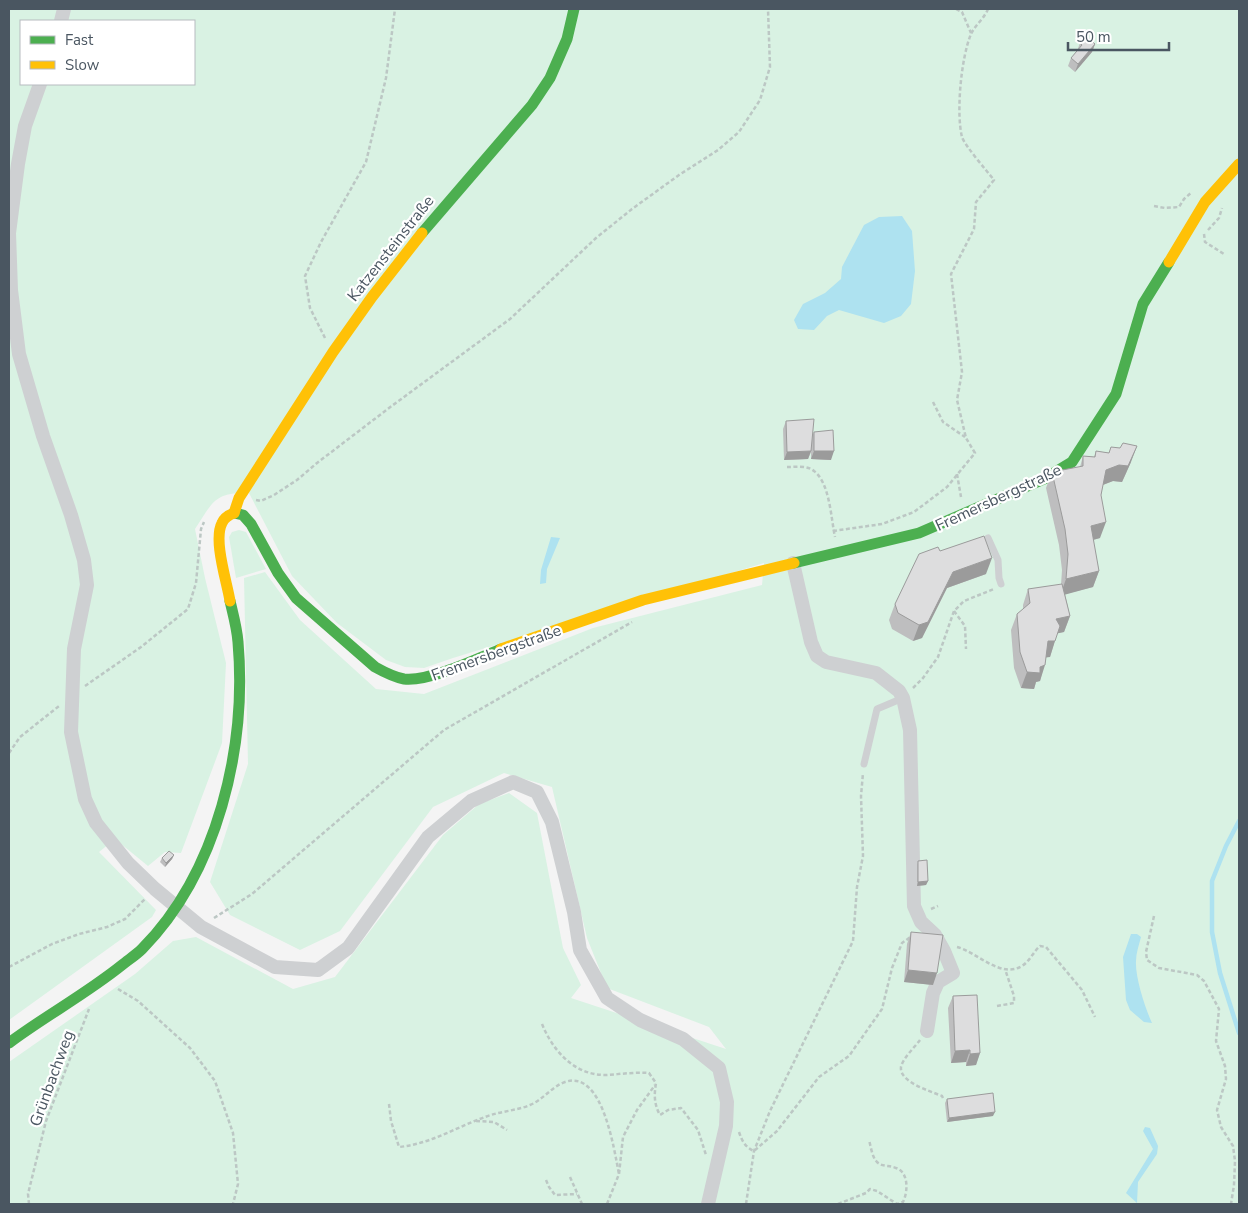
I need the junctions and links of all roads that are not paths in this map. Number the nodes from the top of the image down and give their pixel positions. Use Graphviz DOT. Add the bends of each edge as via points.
graph roads {
  1 [pos="574,9"];
  2 [pos="40,85"];
  3 [pos="1239,164"];
  4 [pos="234,513"];
  5 [pos="988,538"];
  6 [pos="793,563"];
  7 [pos="1001,584"];
  8 [pos="903,698"];
  9 [pos="864,764"];
  10 [pos="177,906"];
  11 [pos="927,1031"];
  12 [pos="9,1043"];
  13 [pos="708,1204"];
  1 -- 4 [label="main road, Katzensteinstraße" via="567,39 550,78 532,105 433,219 372,297 239,498"];
  2 -- 10 [label="street" via="25,126 18,164 9,233 11,290 19,354 84,560 87,585 74,649 72,732 85,799 96,823 128,863"];
  3 -- 6 [label="main road, Fremersbergstraße" via="1205,202 1144,304 1116,394 1072,462 1044,479 919,533"];
  4 -- 6 [label="main road, Fremersbergstraße" via="243,515 252,524 278,573 296,598 375,667 405,679 428,677 643,600"];
  4 -- 10 [label="main road" via="222,520 219,543 238,641 239,715 224,801 205,853"];
  5 -- 7 [label="lane" via="998,560"];
  6 -- 8 [label="street" via="817,656 826,662 876,673"];
  8 -- 9 [label="lane" via="877,709"];
  8 -- 11 [label="street" via="910,730 914,906 920,922 935,935 954,973 938,982"];
  10 -- 12 [label="main road" via="142,949 107,977"];
  10 -- 13 [label="street" via="202,927 275,967 318,970 348,948 428,837 470,801 513,782 537,792 552,822 580,950 607,998 640,1020 683,1039 719,1068 727,1102 726,1126"];
}
